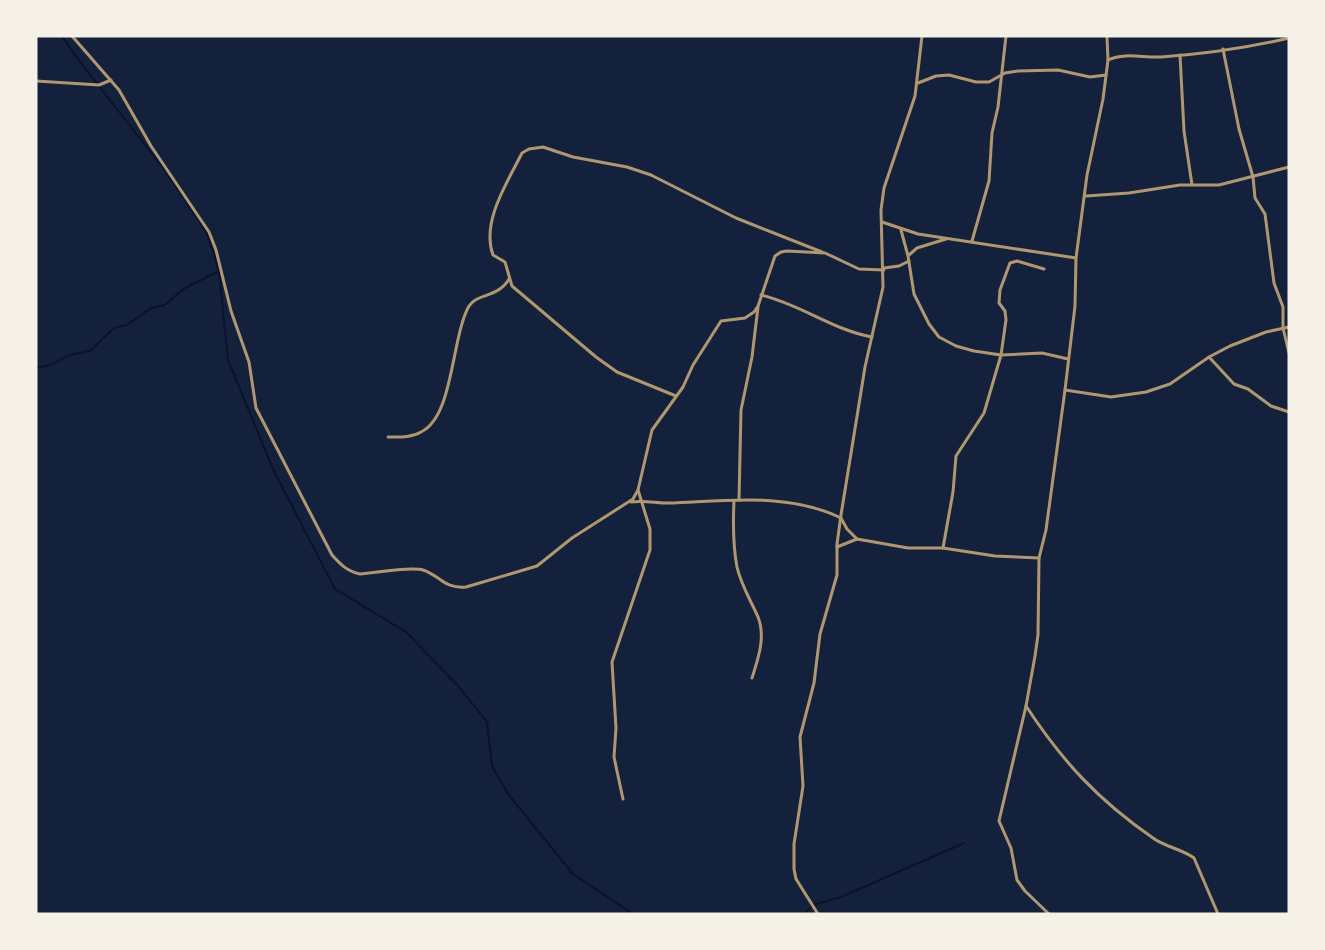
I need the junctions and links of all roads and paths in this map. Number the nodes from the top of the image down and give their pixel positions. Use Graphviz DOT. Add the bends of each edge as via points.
graph roads {
  1 [pos="72,36"];
  2 [pos="922,36"];
  3 [pos="1006,36"];
  4 [pos="1107,36"];
  5 [pos="1289,38"];
  6 [pos="1223,50"];
  7 [pos="1180,55"];
  8 [pos="1108,60"];
  9 [pos="1106,75"];
  10 [pos="1000,77"];
  11 [pos="111,80"];
  12 [pos="36,81"];
  13 [pos="918,83"];
  14 [pos="1289,167"];
  15 [pos="1253,177"];
  16 [pos="1192,185"];
  17 [pos="1086,196"];
  18 [pos="882,222"];
  19 [pos="901,230"];
  20 [pos="949,238"];
  21 [pos="972,241"];
  22 [pos="825,253"];
  23 [pos="908,256"];
  24 [pos="1076,258"];
  25 [pos="909,261"];
  26 [pos="884,269"];
  27 [pos="1044,269"];
  28 [pos="509,279"];
  29 [pos="761,295"];
  30 [pos="758,306"];
  31 [pos="1289,327"];
  32 [pos="1283,328"];
  33 [pos="872,337"];
  34 [pos="1289,354"];
  35 [pos="1001,355"];
  36 [pos="1209,357"];
  37 [pos="1068,359"];
  38 [pos="1065,390"];
  39 [pos="676,396"];
  40 [pos="1289,412"];
  41 [pos="388,437"];
  42 [pos="638,490"];
  43 [pos="739,500"];
  44 [pos="734,501"];
  45 [pos="630,502"];
  46 [pos="640,502"];
  47 [pos="841,518"];
  48 [pos="857,539"];
  49 [pos="837,547"];
  50 [pos="943,548"];
  51 [pos="1039,558"];
  52 [pos="752,678"];
  53 [pos="1026,706"];
  54 [pos="623,799"];
  55 [pos="818,914"];
  56 [pos="1049,914"];
  57 [pos="1218,914"];
  1 -- 11 [label="street"];
  2 -- 13 [label="street"];
  3 -- 10 [label="street"];
  4 -- 8 [label="street"];
  5 -- 6 [label="street"];
  6 -- 7 [label="street"];
  6 -- 15 [label="street" via="1239,129"];
  7 -- 8 [label="street" via="1122,55"];
  7 -- 16 [label="street" via="1184,131"];
  8 -- 9 [label="street"];
  9 -- 10 [label="street" via="1090,77 1058,70 1012,71"];
  9 -- 17 [label="street"];
  10 -- 13 [label="street" via="983,82 949,75"];
  10 -- 21 [label="street" via="989,181"];
  11 -- 12 [label="street" via="99,85"];
  11 -- 45 [label="street" via="151,146 210,232 231,311 248,356 256,408 332,554 346,570 360,574 424,570 450,587 466,587 537,566 572,538"];
  13 -- 18 [label="street" via="886,179"];
  14 -- 15 [label="street"];
  15 -- 16 [label="street" via="1218,185"];
  15 -- 32 [label="street" via="1254,198 1266,219 1274,283 1283,307"];
  16 -- 17 [label="street"];
  17 -- 24 [label="street"];
  18 -- 19 [label="street"];
  18 -- 26 [label="street"];
  19 -- 20 [label="street"];
  19 -- 23 [label="street"];
  20 -- 21 [label="street"];
  20 -- 23 [label="street" via="928,244"];
  21 -- 24 [label="street"];
  22 -- 26 [label="street" via="859,269"];
  22 -- 28 [label="street" via="718,210 651,175 536,147 522,154 491,220 490,247 493,255 505,262"];
  22 -- 29 [label="street" via="778,253 772,260"];
  23 -- 25 [label="street"];
  24 -- 37 [label="street" via="1075,306"];
  25 -- 26 [label="street"];
  25 -- 35 [label="street" via="915,299 939,336 956,346"];
  26 -- 33 [label="street"];
  27 -- 35 [label="street" via="1017,261 1008,267 999,300 1006,320"];
  28 -- 39 [label="street" via="512,286 604,364"];
  28 -- 41 [label="street" via="492,295 480,297 468,307 436,420 421,433"];
  29 -- 30 [label="street"];
  29 -- 33 [label="street" via="854,333"];
  30 -- 39 [label="street" via="745,318 720,321"];
  30 -- 43 [label="street" via="741,410"];
  31 -- 32 [label="street"];
  32 -- 34 [label="street"];
  32 -- 36 [label="street" via="1230,346"];
  33 -- 47 [label="street"];
  35 -- 37 [label="street" via="1042,353"];
  35 -- 50 [label="street" via="984,413 956,456"];
  36 -- 38 [label="street" via="1170,384 1125,397 1103,397"];
  36 -- 40 [label="street" via="1234,384 1248,389 1271,406"];
  37 -- 38 [label="street"];
  38 -- 51 [label="street" via="1046,530"];
  39 -- 42 [label="street" via="652,430"];
  42 -- 45 [label="street"];
  42 -- 46 [label="street"];
  43 -- 44 [label="street"];
  43 -- 47 [label="street" via="767,500 814,508"];
  44 -- 46 [label="street"];
  44 -- 52 [label="street" via="738,568 760,629 759,657"];
  45 -- 46 [label="street"];
  46 -- 54 [label="street" via="650,529 650,550 611,672 616,728 614,757"];
  47 -- 48 [label="street"];
  47 -- 49 [label="street"];
  48 -- 49 [label="street"];
  48 -- 50 [label="street" via="908,548"];
  49 -- 55 [label="street" via="837,575 820,634 814,683 800,737 803,786 794,844 796,879"];
  50 -- 51 [label="street" via="995,556"];
  51 -- 53 [label="street" via="1038,635"];
  53 -- 56 [label="street" via="999,821 1011,848 1017,880"];
  53 -- 57 [label="street" via="1054,747 1093,790 1154,839 1194,858"];
}
